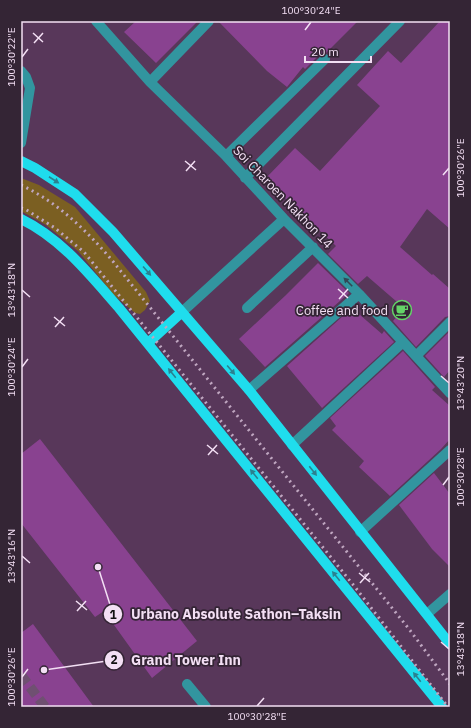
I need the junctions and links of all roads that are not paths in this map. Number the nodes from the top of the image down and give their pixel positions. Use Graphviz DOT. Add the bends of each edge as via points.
graph roads {
  1 [pos="96,21"];
  2 [pos="209,21"];
  3 [pos="400,21"];
  4 [pos="325,58"];
  5 [pos="21,71"];
  6 [pos="150,82"];
  7 [pos="21,143"];
  8 [pos="226,156"];
  9 [pos="21,161"];
  10 [pos="245,178"];
  11 [pos="21,219"];
  12 [pos="284,219"];
  13 [pos="313,248"];
  14 [pos="359,294"];
  15 [pos="247,308"];
  16 [pos="182,312"];
  17 [pos="450,322"];
  18 [pos="403,342"];
  19 [pos="148,343"];
  20 [pos="416,356"];
  21 [pos="249,390"];
  22 [pos="450,393"];
  23 [pos="292,445"];
  24 [pos="450,450"];
  25 [pos="360,532"];
  26 [pos="450,594"];
  27 [pos="427,614"];
  28 [pos="450,644"];
  29 [pos="187,684"];
  30 [pos="206,707"];
  31 [pos="442,707"];
  1 -- 6 [label="street, Soi Charoen Nakhon 14"];
  2 -- 6 [label="street"];
  3 -- 10 [label="street"];
  4 -- 8 [label="street"];
  5 -- 7 [label="street" via="30,88"];
  6 -- 8 [label="street, Soi Charoen Nakhon 14"];
  8 -- 10 [label="street, Soi Charoen Nakhon 14"];
  9 -- 16 [label="main road, one-way" via="75,194 113,232"];
  10 -- 12 [label="street, Soi Charoen Nakhon 14"];
  11 -- 19 [label="main road" via="34,225 61,246 88,273"];
  12 -- 13 [label="street, Soi Charoen Nakhon 14"];
  12 -- 16 [label="street"];
  14 -- 13 [label="street, Soi Charoen Nakhon 14, one-way"];
  13 -- 15 [label="street"];
  14 -- 18 [label="street, Soi Charoen Nakhon 14"];
  14 -- 21 [label="street"];
  16 -- 19 [label="main road"];
  16 -- 21 [label="main road, one-way"];
  17 -- 20 [label="street"];
  18 -- 20 [label="street, Soi Charoen Nakhon 14"];
  18 -- 23 [label="street"];
  31 -- 19 [label="main road, one-way"];
  20 -- 22 [label="street, Soi Charoen Nakhon 14"];
  21 -- 23 [label="main road"];
  23 -- 25 [label="main road, one-way"];
  24 -- 25 [label="street"];
  25 -- 27 [label="main road"];
  26 -- 27 [label="street"];
  27 -- 28 [label="main road"];
  29 -- 30 [label="street"];
}
